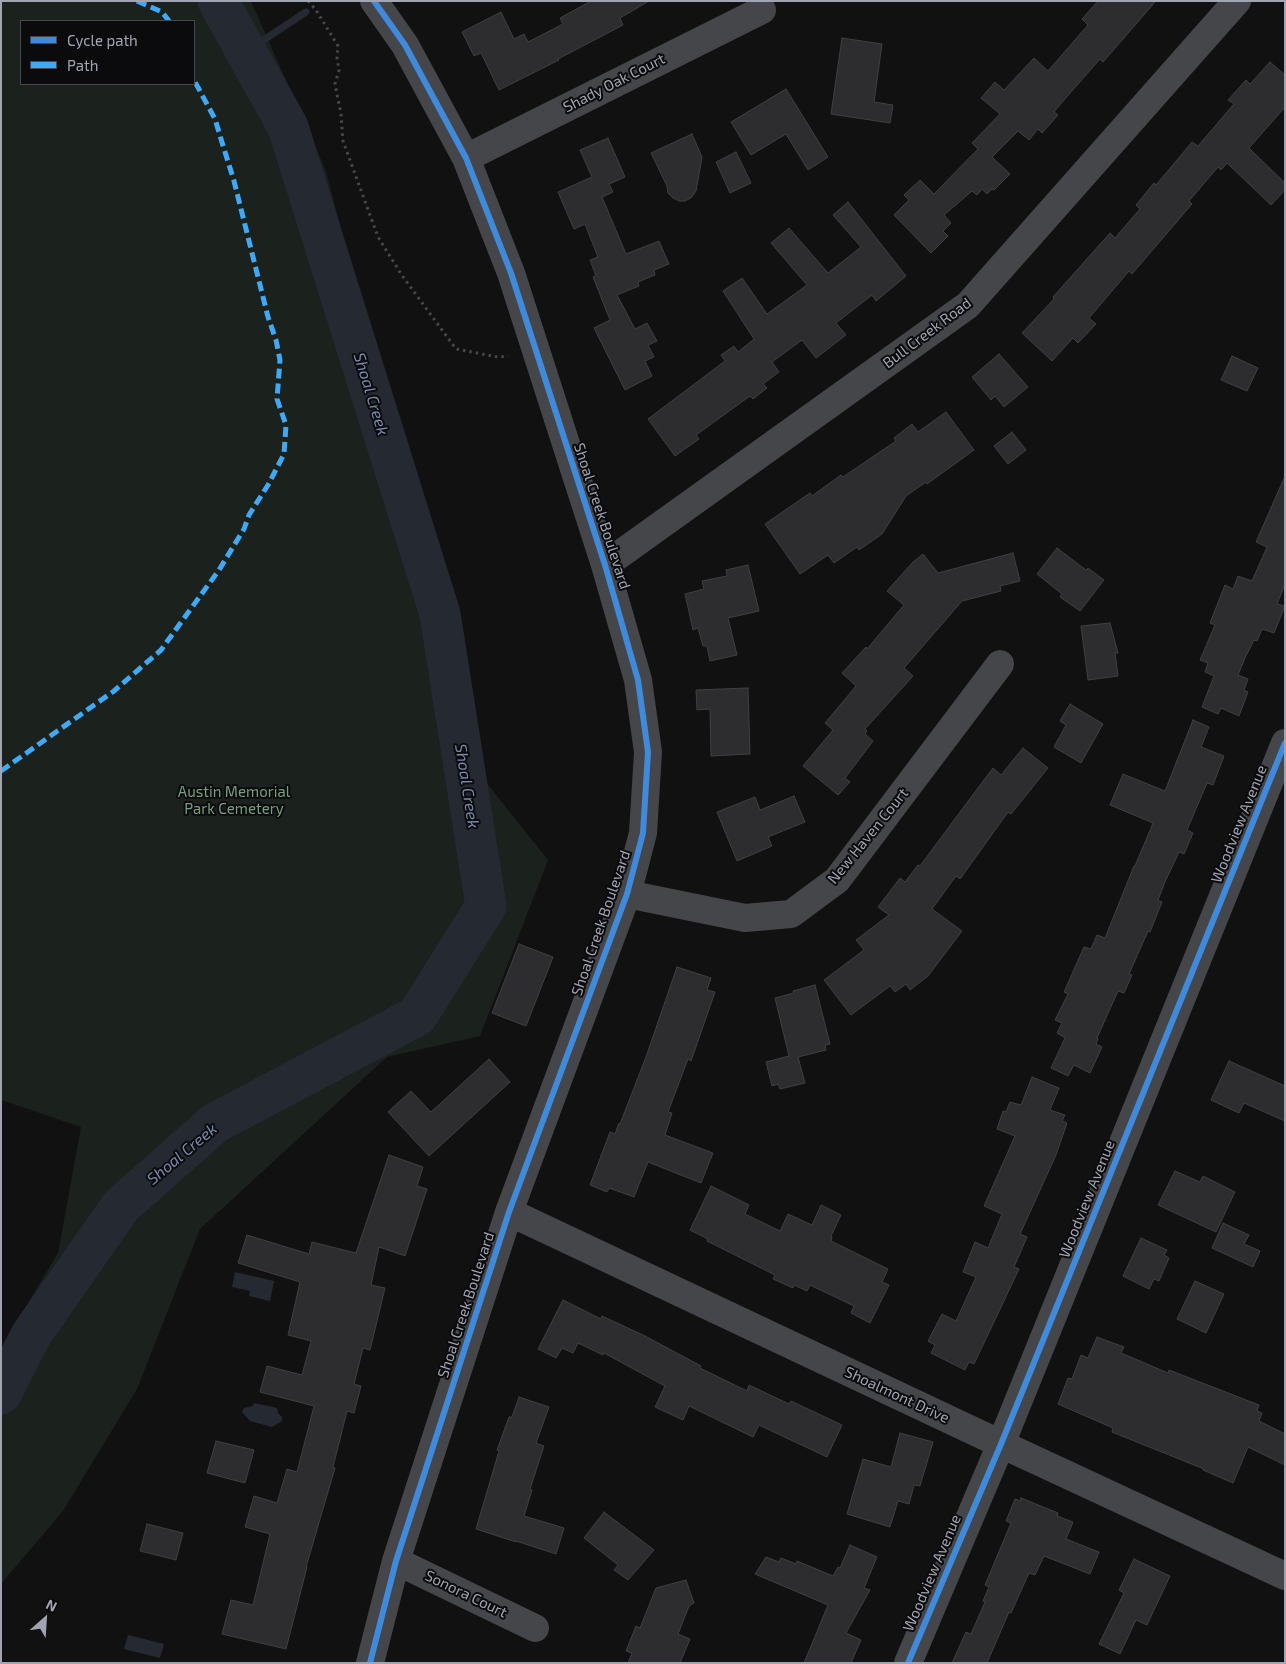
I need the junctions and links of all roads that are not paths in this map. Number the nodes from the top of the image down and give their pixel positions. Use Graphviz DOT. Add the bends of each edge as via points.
graph roads {
  1 [pos="374,1"];
  2 [pos="1237,1"];
  3 [pos="762,10"];
  4 [pos="466,158"];
  5 [pos="605,565"];
  6 [pos="1000,664"];
  7 [pos="1285,743"];
  8 [pos="627,894"];
  9 [pos="510,1212"];
  10 [pos="1001,1444"];
  11 [pos="396,1561"];
  12 [pos="1285,1576"];
  13 [pos="535,1628"];
  14 [pos="370,1663"];
  15 [pos="908,1663"];
  1 -- 4 [label="street, Shoal Creek Boulevard" via="405,45"];
  2 -- 5 [label="street, Bull Creek Road" via="968,305"];
  3 -- 4 [label="street, Shady Oak Court"];
  4 -- 5 [label="street, Shoal Creek Boulevard" via="511,273"];
  5 -- 8 [label="street, Shoal Creek Boulevard" via="638,680 648,752 643,833"];
  6 -- 8 [label="street, New Haven Court" via="837,880 791,914 744,918"];
  7 -- 10 [label="street, Woodview Avenue"];
  8 -- 9 [label="street, Shoal Creek Boulevard"];
  9 -- 10 [label="street, Shoalmont Drive"];
  9 -- 11 [label="street, Shoal Creek Boulevard"];
  10 -- 12 [label="street, Shoalmont Drive"];
  10 -- 15 [label="street, Woodview Avenue"];
  11 -- 13 [label="street, Sonora Court"];
  11 -- 14 [label="street, Shoal Creek Boulevard"];
}
